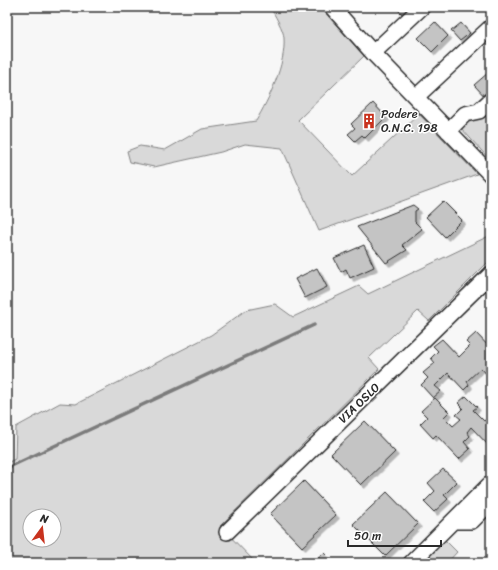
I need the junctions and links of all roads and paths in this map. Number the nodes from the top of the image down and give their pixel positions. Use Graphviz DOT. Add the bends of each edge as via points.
graph roads {
  1 [pos="332,7"];
  2 [pos="422,7"];
  3 [pos="491,27"];
  4 [pos="373,52"];
  5 [pos="416,97"];
  6 [pos="491,100"];
  7 [pos="448,131"];
  8 [pos="491,175"];
  9 [pos="490,278"];
  10 [pos="491,484"];
  11 [pos="488,502"];
  12 [pos="227,532"];
  13 [pos="412,563"];
  1 -- 4 [label="street"];
  2 -- 4 [label="street"];
  3 -- 5 [label="street"];
  4 -- 5 [label="street"];
  5 -- 7 [label="street"];
  6 -- 7 [label="street" via="479,111 465,114"];
  7 -- 8 [label="street"];
  9 -- 12 [label="street, VIA OSLO"];
  10 -- 11 [label="street"];
  11 -- 13 [label="street" via="472,521 454,521"];
}
